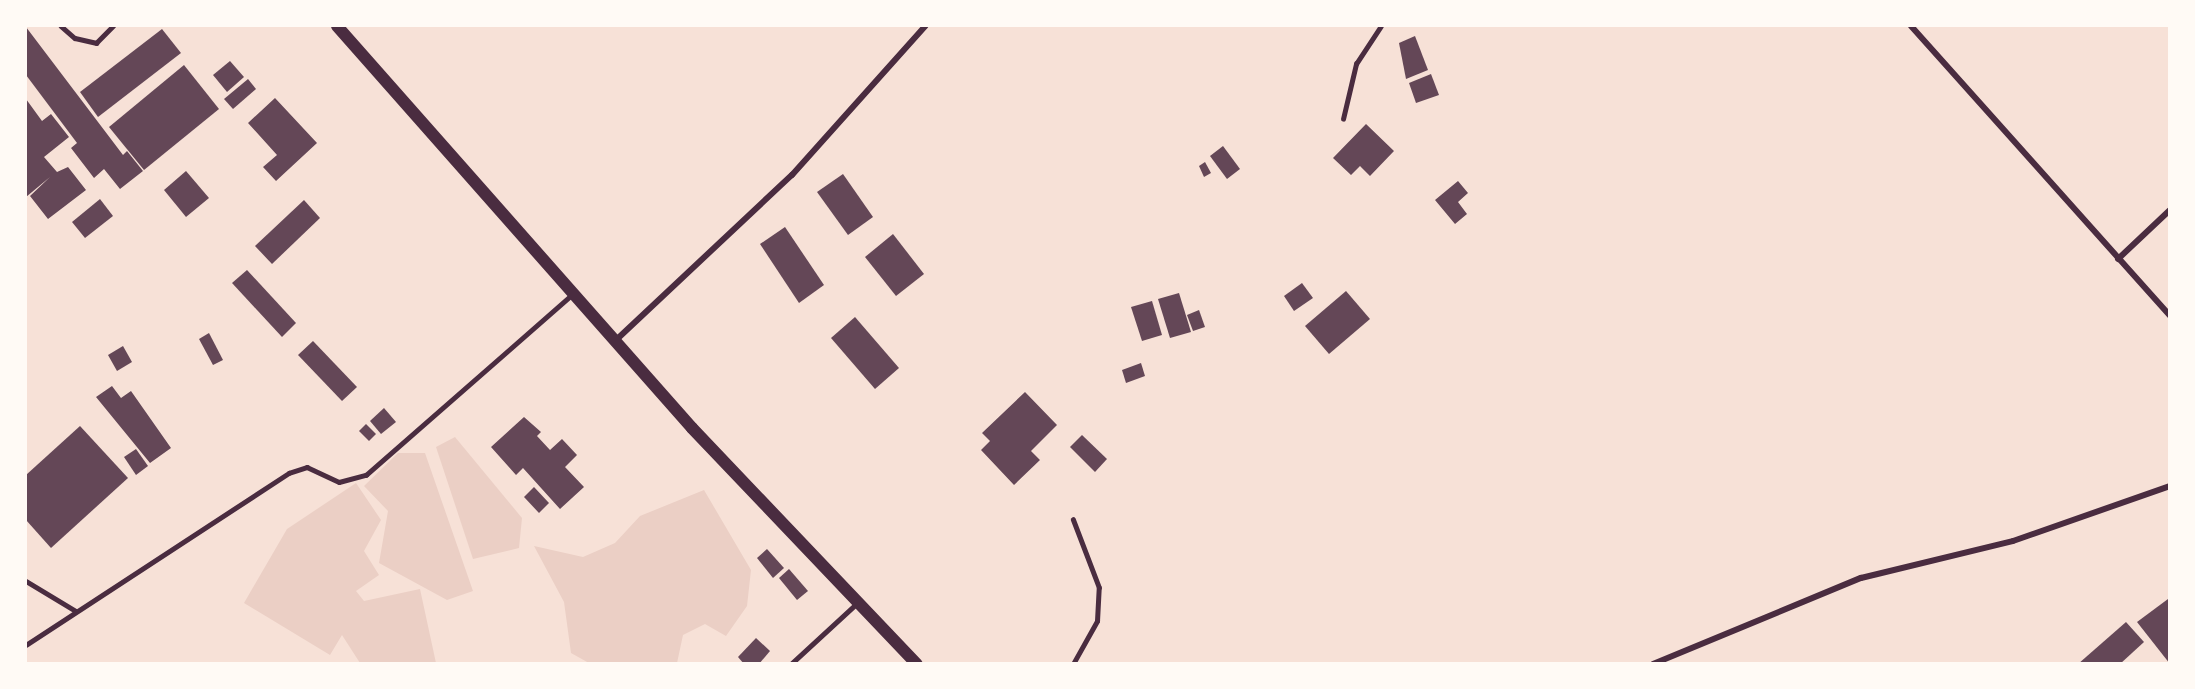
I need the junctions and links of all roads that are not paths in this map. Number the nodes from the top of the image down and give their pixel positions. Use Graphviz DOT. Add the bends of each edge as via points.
graph roads {
  1 [pos="61,26"];
  2 [pos="113,26"];
  3 [pos="337,26"];
  4 [pos="925,26"];
  5 [pos="1381,26"];
  6 [pos="1911,26"];
  7 [pos="1343,119"];
  8 [pos="2169,210"];
  9 [pos="2118,259"];
  10 [pos="574,293"];
  11 [pos="2169,316"];
  12 [pos="615,341"];
  13 [pos="2169,486"];
  14 [pos="1073,520"];
  15 [pos="26,581"];
  16 [pos="859,601"];
  17 [pos="76,611"];
  18 [pos="26,645"];
  19 [pos="791,663"];
  20 [pos="916,663"];
  21 [pos="1073,663"];
  22 [pos="1653,663"];
  1 -- 2 [label="lane" via="75,38 96,43"];
  3 -- 10 [label="main road"];
  4 -- 12 [label="street" via="792,175"];
  5 -- 7 [label="lane" via="1356,64"];
  6 -- 9 [label="street"];
  8 -- 9 [label="street"];
  9 -- 11 [label="street"];
  10 -- 12 [label="main road"];
  10 -- 17 [label="lane" via="366,475 339,482 307,467 290,473"];
  12 -- 16 [label="main road"];
  13 -- 22 [label="street" via="2013,541 1871,574"];
  14 -- 21 [label="lane" via="1099,588 1097,621"];
  15 -- 17 [label="lane"];
  16 -- 19 [label="lane"];
  16 -- 20 [label="main road"];
  17 -- 18 [label="lane"];
}
